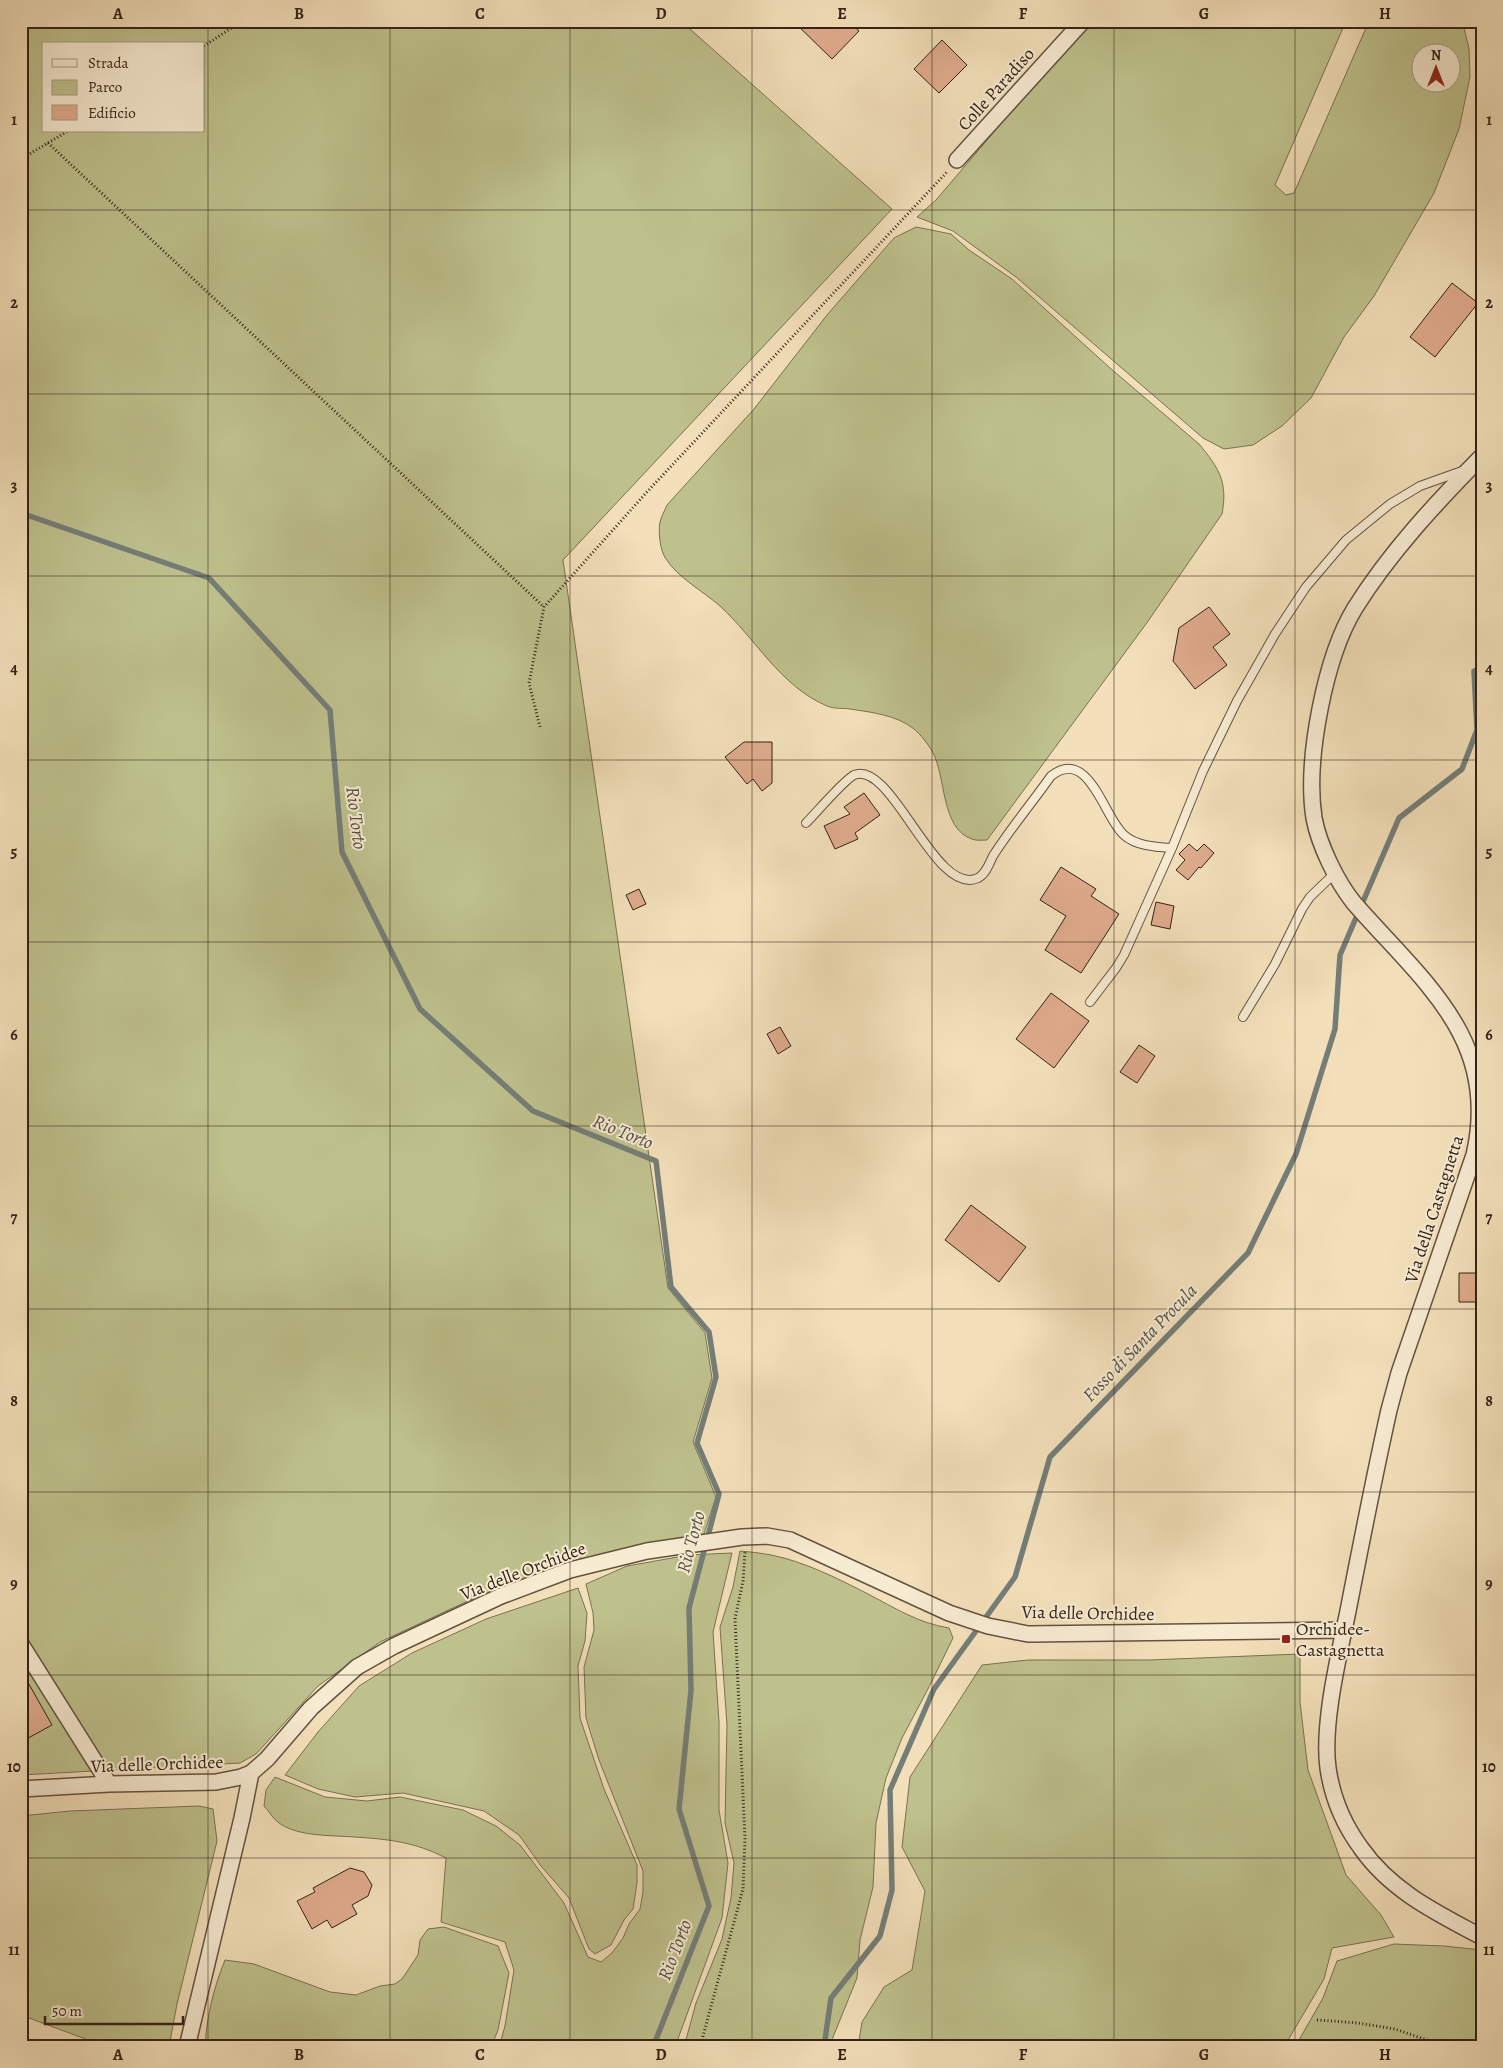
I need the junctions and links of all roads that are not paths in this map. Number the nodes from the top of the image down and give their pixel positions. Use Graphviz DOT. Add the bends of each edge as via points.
graph roads {
  1 [pos="1083,21"];
  2 [pos="957,160"];
  3 [pos="1482,456"];
  4 [pos="1471,468"];
  5 [pos="806,823"];
  6 [pos="1172,848"];
  7 [pos="1336,872"];
  8 [pos="1090,1002"];
  9 [pos="1243,1017"];
  10 [pos="1344,1630"];
  11 [pos="21,1644"];
  12 [pos="250,1773"];
  13 [pos="109,1784"];
  14 [pos="21,1789"];
  15 [pos="1482,1937"];
  16 [pos="187,2047"];
  1 -- 2 [label="street, Colle Paradiso"];
  3 -- 4 [label="street, Via della Castagnetta"];
  4 -- 6 [label="lane" via="1420,486 1400,497 1356,531 1324,564 1256,666 1204,770"];
  4 -- 7 [label="street, Via della Castagnetta" via="1388,559 1350,617 1332,665 1314,750 1312,792 1317,830"];
  5 -- 6 [label="lane" via="850,779 867,774 886,790 942,865 960,877 974,879 984,873 1051,776 1070,770 1089,780 1123,835 1139,843"];
  6 -- 8 [label="lane" via="1124,954"];
  7 -- 9 [label="lane" via="1302,909 1275,964"];
  7 -- 10 [label="street, Via della Castagnetta" via="1348,895 1427,983 1458,1028 1477,1077 1480,1115 1472,1162 1394,1392"];
  10 -- 12 [label="street, Via delle Orchidee" via="1048,1634 997,1629 920,1601 797,1542 777,1537 742,1536 627,1556 559,1573 484,1603 394,1646 339,1682 311,1708 268,1759"];
  10 -- 15 [label="street, Via della Castagnetta" via="1327,1748 1331,1780 1345,1820 1361,1849 1389,1880 1428,1908"];
  11 -- 13 [label="street"];
  12 -- 13 [label="street, Via delle Orchidee" via="216,1782"];
  12 -- 16 [label="street" via="246,1803"];
  13 -- 14 [label="street, Via delle Orchidee"];
}
